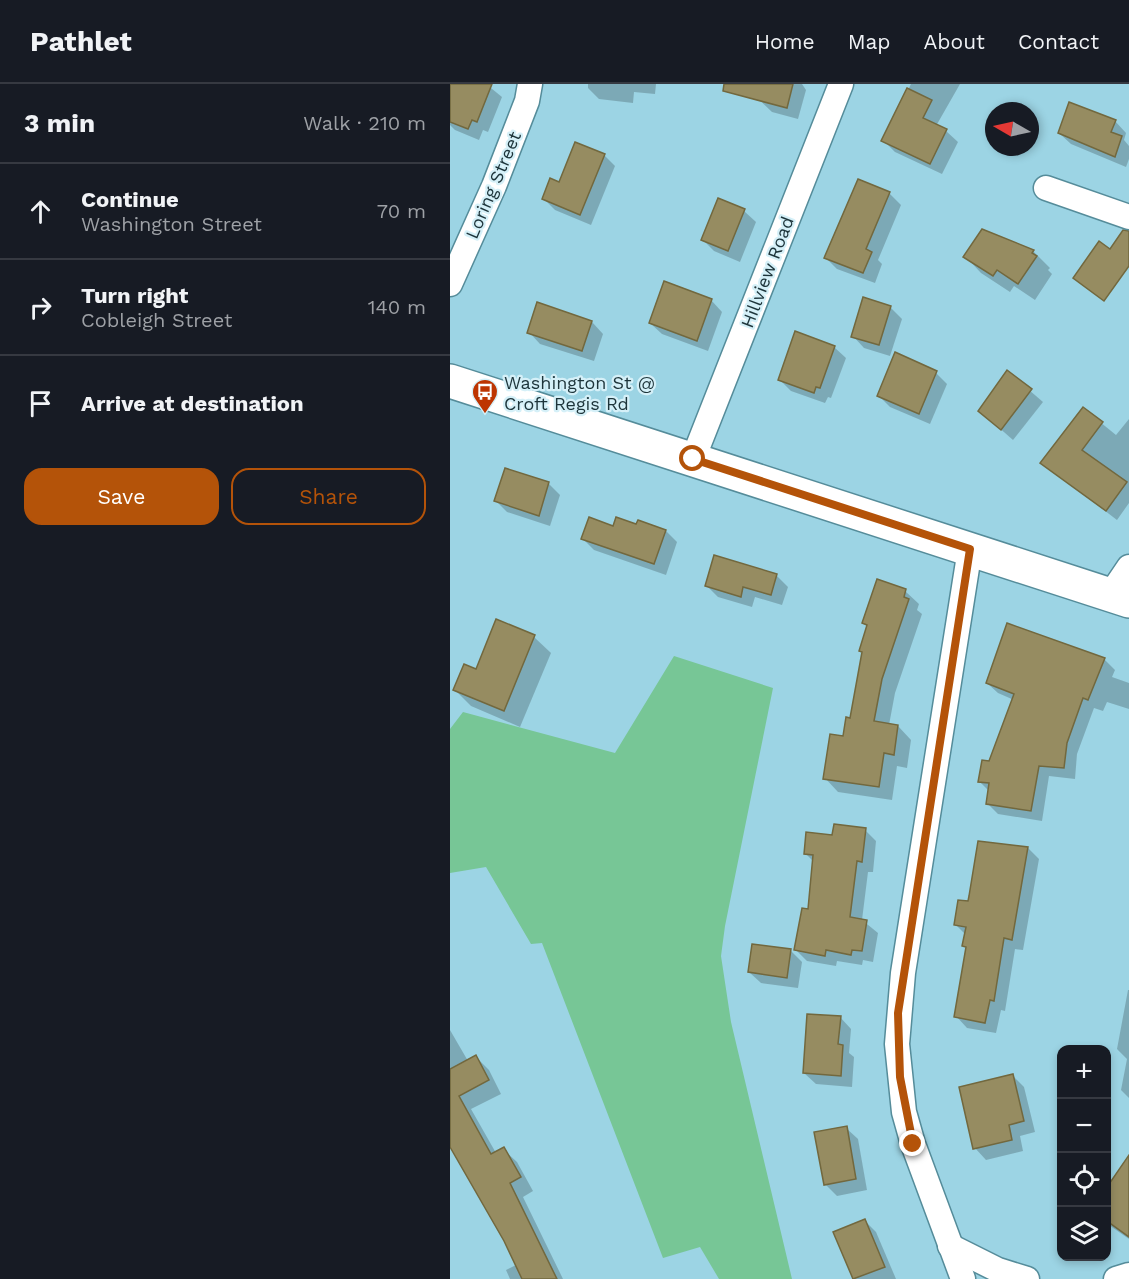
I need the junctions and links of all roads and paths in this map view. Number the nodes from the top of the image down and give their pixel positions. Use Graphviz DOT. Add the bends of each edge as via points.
graph roads {
  1 [pos="530,84"];
  2 [pos="841,84"];
  3 [pos="1046,188"];
  4 [pos="1129,217"];
  5 [pos="450,284"];
  6 [pos="450,381"];
  7 [pos="693,459"];
  8 [pos="970,549"];
  9 [pos="1129,567"];
  10 [pos="1119,598"];
  11 [pos="950,1246"];
  12 [pos="1129,1275"];
  13 [pos="963,1279"];
  14 [pos="1027,1279"];
  15 [pos="1116,1279"];
  1 -- 5 [label="street, Loring Street" via="494,186"];
  2 -- 7 [label="street, Hillview Road"];
  3 -- 4 [label="street"];
  6 -- 7 [label="main road"];
  7 -- 8 [label="main road"];
  8 -- 10 [label="main road"];
  8 -- 11 [label="street" via="903,973 897,1044 904,1112"];
  9 -- 10 [label="street"];
  11 -- 13 [label="street"];
  11 -- 14 [label="street" via="998,1270"];
  12 -- 15 [label="street"];
}
